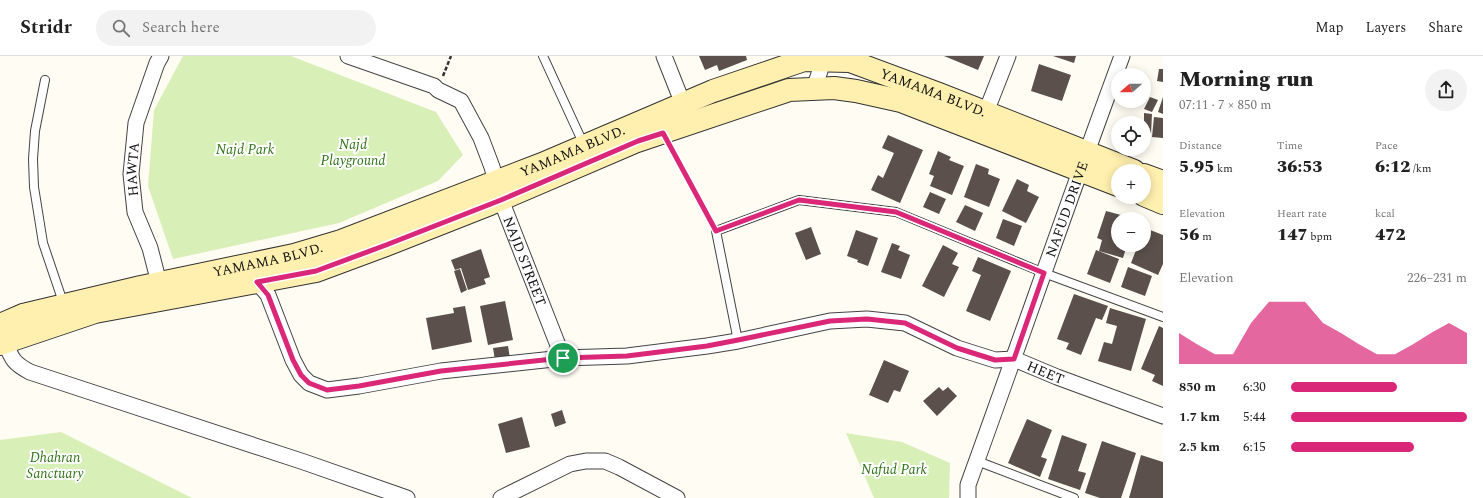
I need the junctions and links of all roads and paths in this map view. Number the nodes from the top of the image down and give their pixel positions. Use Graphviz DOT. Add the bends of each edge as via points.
graph roads {
  1 [pos="161,56"];
  2 [pos="348,56"];
  3 [pos="451,56"];
  4 [pos="543,56"];
  5 [pos="664,56"];
  6 [pos="1008,56"];
  7 [pos="1122,56"];
  8 [pos="821,59"];
  9 [pos="45,80"];
  10 [pos="814,88"];
  11 [pos="438,90"];
  12 [pos="683,104"];
  13 [pos="986,112"];
  14 [pos="663,133"];
  15 [pos="584,146"];
  16 [pos="1083,162"];
  17 [pos="1111,167"];
  18 [pos="1151,178"];
  19 [pos="1111,180"];
  20 [pos="1163,182"];
  21 [pos="498,190"];
  22 [pos="1151,198"];
  23 [pos="1163,203"];
  24 [pos="716,231"];
  25 [pos="1044,273"];
  26 [pos="257,282"];
  27 [pos="159,283"];
  28 [pos="64,305"];
  29 [pos="1163,317"];
  30 [pos="2,337"];
  31 [pos="738,340"];
  32 [pos="563,358"];
  33 [pos="1014,359"];
  34 [pos="1163,416"];
  35 [pos="977,461"];
  36 [pos="407,498"];
  37 [pos="501,498"];
  38 [pos="677,498"];
  39 [pos="968,498"];
  40 [pos="1074,498"];
  1 -- 27 [label="street, HAWTA" via="136,123 131,174 135,212 150,248"];
  2 -- 11 [label="street, NAJD STREET" via="434,86"];
  3 -- 11 [label="path"];
  4 -- 15 [label="lane"];
  5 -- 12 [label="street"];
  6 -- 13 [label="street"];
  7 -- 16 [label="street, NAFUD DRIVE"];
  8 -- 10 [label="street"];
  8 -- 12 [label="main road, YAMAMA BLVD." via="804,60"];
  8 -- 13 [label="main road, YAMAMA BLVD." via="850,61"];
  9 -- 28 [label="lane" via="35,131 34,187 43,243"];
  10 -- 14 [label="main road, YAMAMA BLVD." via="789,90"];
  10 -- 16 [label="main road, YAMAMA BLVD." via="856,91 902,101"];
  11 -- 21 [label="street, NAJD STREET" via="461,101 481,138"];
  12 -- 15 [label="main road, YAMAMA BLVD."];
  13 -- 16 [label="main road, YAMAMA BLVD."];
  14 -- 21 [label="main road, YAMAMA BLVD."];
  14 -- 24 [label="path"];
  15 -- 21 [label="main road, YAMAMA BLVD." via="542,164"];
  16 -- 17 [label="main road, YAMAMA BLVD."];
  16 -- 19 [label="main road, YAMAMA BLVD."];
  16 -- 25 [label="street, NAFUD DRIVE"];
  18 -- 20 [label="main road"];
  21 -- 26 [label="main road, YAMAMA BLVD." via="386,245 316,271"];
  21 -- 27 [label="main road, YAMAMA BLVD." via="294,255"];
  21 -- 32 [label="street, NAJD STREET"];
  22 -- 23 [label="main road"];
  24 -- 25 [label="lane" via="799,200 896,212"];
  24 -- 31 [label="lane"];
  25 -- 29 [label="lane"];
  25 -- 33 [label="street, NAFUD DRIVE"];
  26 -- 30 [label="main road, YAMAMA BLVD." via="95,312"];
  26 -- 32 [label="street, HEET" via="268,295 301,375 309,383 327,390 441,371"];
  27 -- 28 [label="main road, YAMAMA BLVD."];
  28 -- 30 [label="main road, YAMAMA BLVD." via="23,315"];
  30 -- 36 [label="street" via="18,366 30,372"];
  31 -- 32 [label="street, HEET" via="627,356"];
  31 -- 33 [label="street, HEET" via="830,321 867,319 905,323 957,348 995,360"];
  33 -- 34 [label="street, HEET"];
  33 -- 35 [label="street, NAFUD DRIVE"];
  35 -- 39 [label="street, NAFUD DRIVE" via="968,485"];
  35 -- 40 [label="lane"];
  37 -- 38 [label="street" via="570,464 586,461 605,462 619,467"];
}
